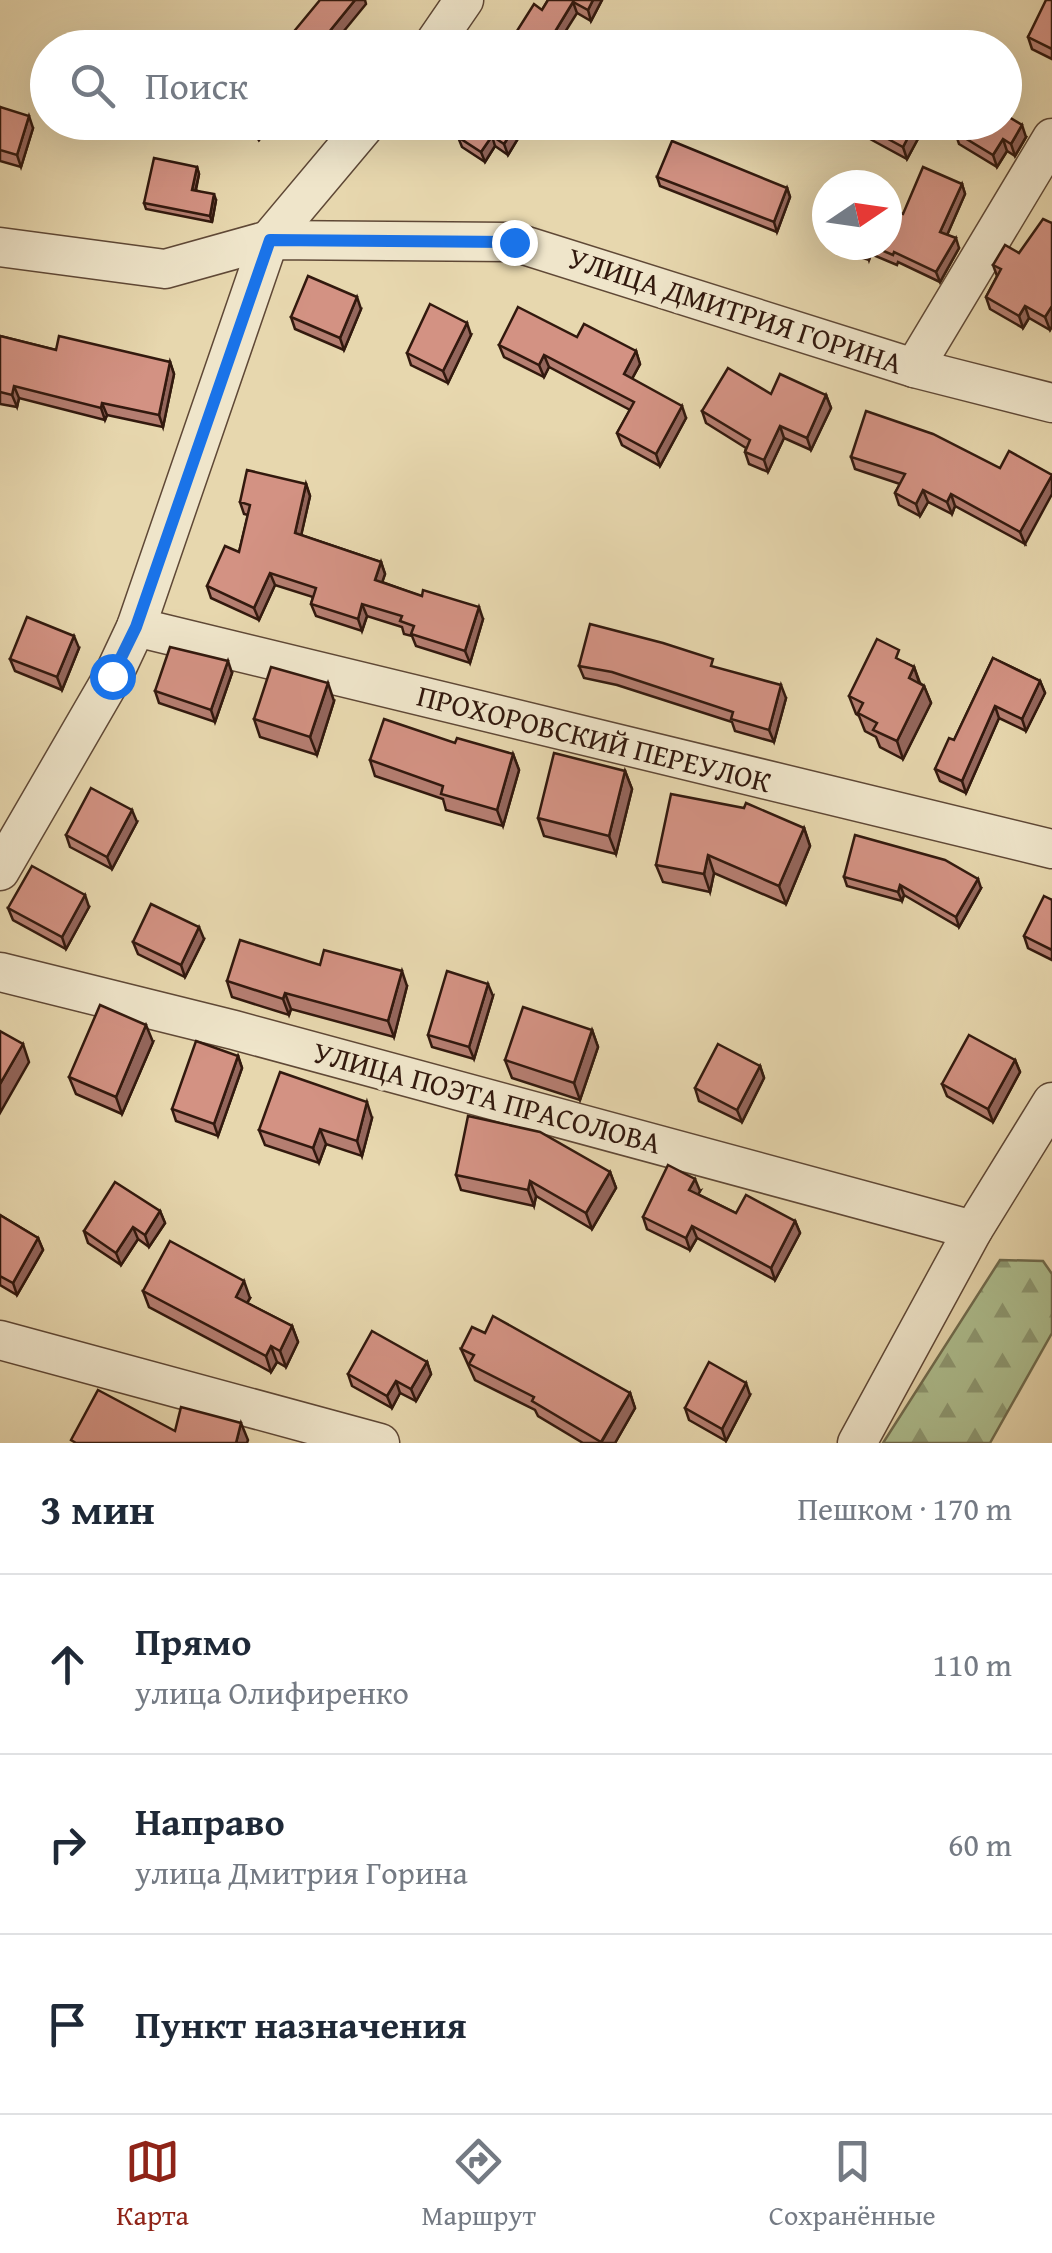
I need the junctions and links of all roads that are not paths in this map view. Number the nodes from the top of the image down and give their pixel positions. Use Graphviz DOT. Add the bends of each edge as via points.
graph roads {
  1 [pos="464,0"];
  2 [pos="443,30"];
  3 [pos="1052,138"];
  4 [pos="353,140"];
  5 [pos="270,240"];
  6 [pos="0,246"];
  7 [pos="914,368"];
  8 [pos="1052,403"];
  9 [pos="136,627"];
  10 [pos="1052,849"];
  11 [pos="0,872"];
  12 [pos="0,972"];
  13 [pos="1052,1102"];
  14 [pos="973,1230"];
  15 [pos="0,1340"];
  16 [pos="380,1443"];
  17 [pos="858,1443"];
  1 -- 2 [label="street"];
  3 -- 7 [label="street"];
  4 -- 5 [label="street"];
  5 -- 6 [label="street, УЛИЦА ДМИТРИЯ ГОРИНА" via="165,268"];
  5 -- 7 [label="street, УЛИЦА ДМИТРИЯ ГОРИНА" via="514,242"];
  5 -- 9 [label="street"];
  7 -- 8 [label="street, УЛИЦА ДМИТРИЯ ГОРИНА"];
  9 -- 10 [label="street, ПРОХОРОВСКИЙ ПЕРЕУЛОК"];
  9 -- 11 [label="street"];
  12 -- 14 [label="street, УЛИЦА ПОЭТА ПРАСОЛОВА"];
  13 -- 14 [label="street"];
  14 -- 17 [label="street"];
  15 -- 16 [label="street"];
}
